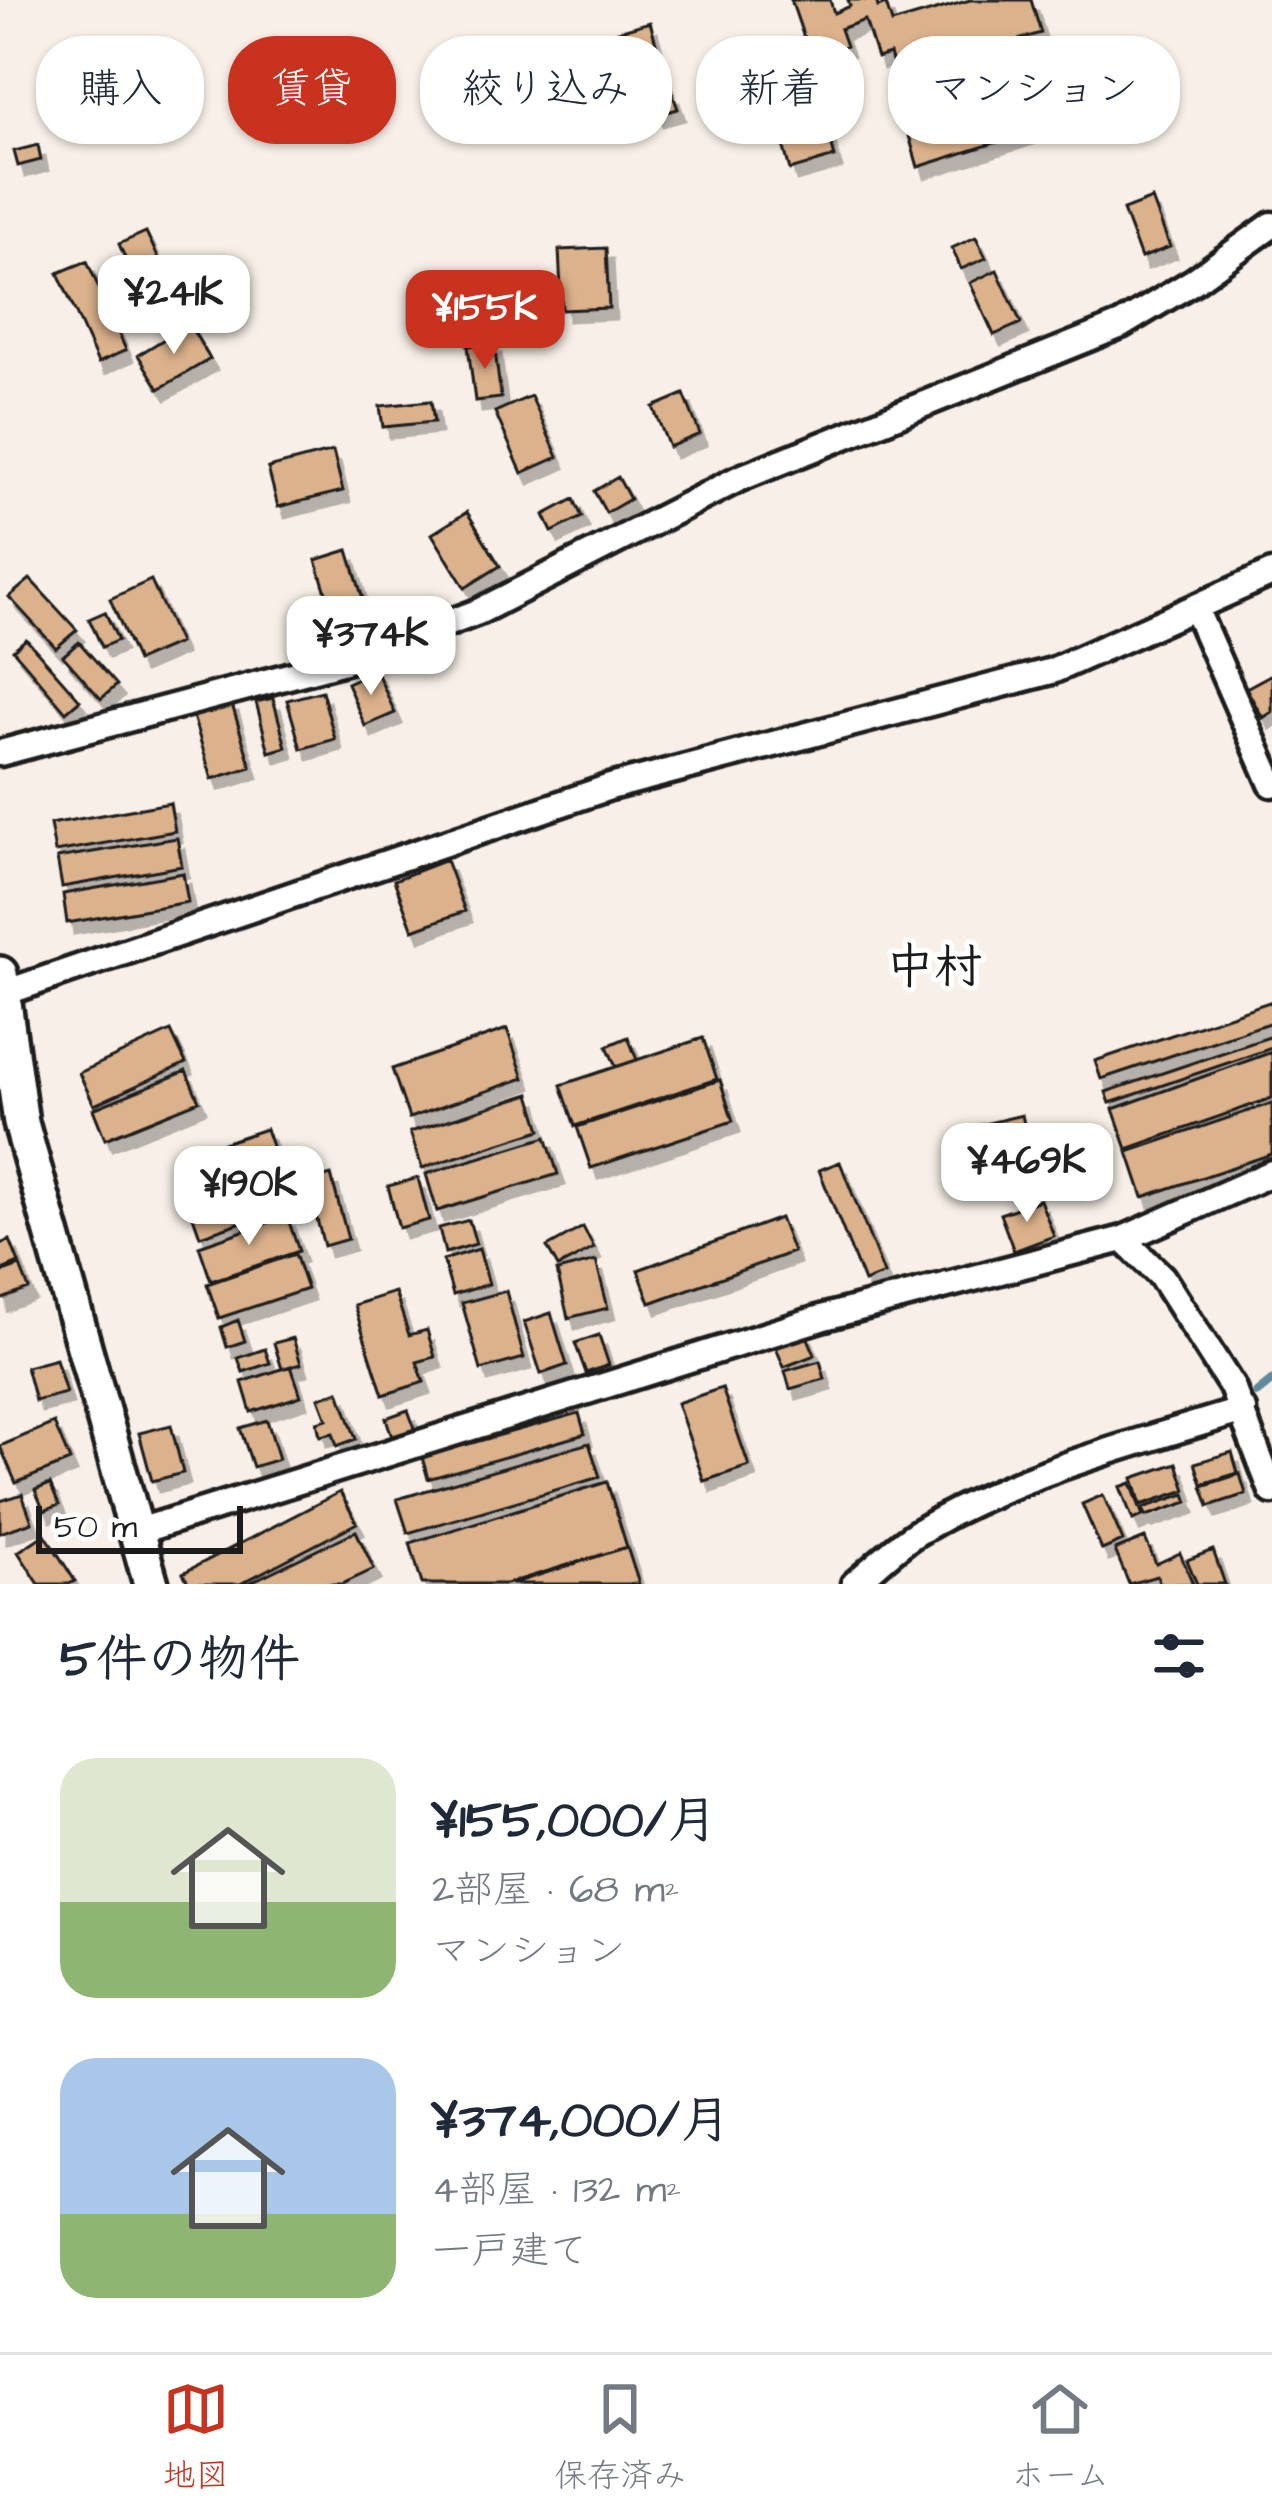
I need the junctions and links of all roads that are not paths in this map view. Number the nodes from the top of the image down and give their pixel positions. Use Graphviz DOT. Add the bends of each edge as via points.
graph roads {
  1 [pos="1272,225"];
  2 [pos="1272,573"];
  3 [pos="1195,608"];
  4 [pos="0,753"];
  5 [pos="1272,784"];
  6 [pos="0,974"];
  7 [pos="1,994"];
  8 [pos="11,1128"];
  9 [pos="1272,1173"];
  10 [pos="1123,1238"];
  11 [pos="1255,1422"];
  12 [pos="1272,1491"];
  13 [pos="139,1531"];
  14 [pos="151,1584"];
  15 [pos="854,1584"];
  1 -- 4 [label="street" via="1121,325 738,479 478,612 356,658"];
  2 -- 3 [label="street"];
  3 -- 5 [label="street"];
  3 -- 7 [label="street" via="1052,671 610,787"];
  6 -- 7 [label="street"];
  7 -- 8 [label="street"];
  8 -- 13 [label="street"];
  9 -- 10 [label="street"];
  10 -- 11 [label="street" via="1162,1277"];
  10 -- 13 [label="street" via="821,1318"];
  11 -- 12 [label="street"];
  11 -- 15 [label="street" via="1091,1458 1003,1492 918,1532"];
  13 -- 14 [label="street"];
}
